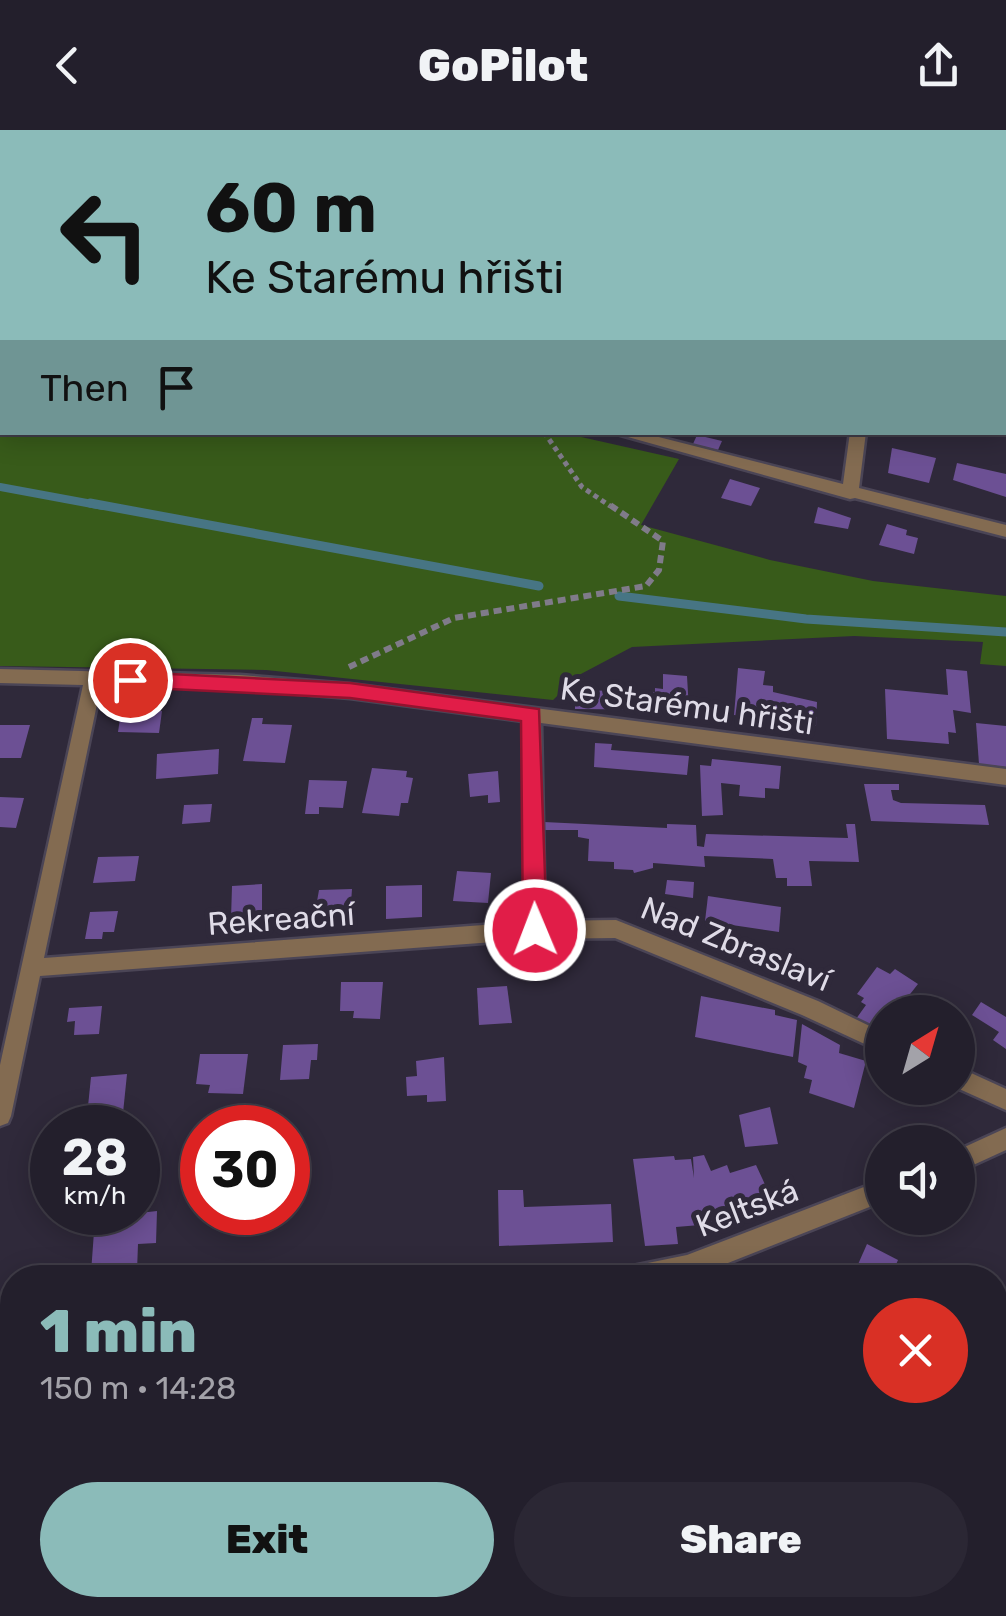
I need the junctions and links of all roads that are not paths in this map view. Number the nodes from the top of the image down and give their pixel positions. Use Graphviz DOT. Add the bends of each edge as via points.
graph roads {
  1 [pos="628,435"];
  2 [pos="858,435"];
  3 [pos="850,494"];
  4 [pos="1006,531"];
  5 [pos="0,676"];
  6 [pos="93,678"];
  7 [pos="532,714"];
  8 [pos="1006,778"];
  9 [pos="535,930"];
  10 [pos="30,968"];
  11 [pos="865,1034"];
  12 [pos="975,1085"];
  13 [pos="1006,1100"];
  14 [pos="0,1116"];
  15 [pos="1006,1139"];
  16 [pos="975,1153"];
  17 [pos="865,1197"];
  18 [pos="692,1265"];
  1 -- 3 [label="street"];
  2 -- 3 [label="street"];
  3 -- 4 [label="street"];
  5 -- 6 [label="street, Ke Starému hřišti"];
  6 -- 7 [label="street, Ke Starému hřišti" via="350,690"];
  6 -- 10 [label="street"];
  7 -- 8 [label="street, Ke Starému hřišti"];
  7 -- 9 [label="street"];
  9 -- 10 [label="street, Rekreační"];
  9 -- 11 [label="street, Nad Zbraslaví" via="616,930"];
  10 -- 14 [label="street"];
  12 -- 13 [label="street"];
  15 -- 16 [label="street"];
  17 -- 18 [label="street, Keltská"];
}
